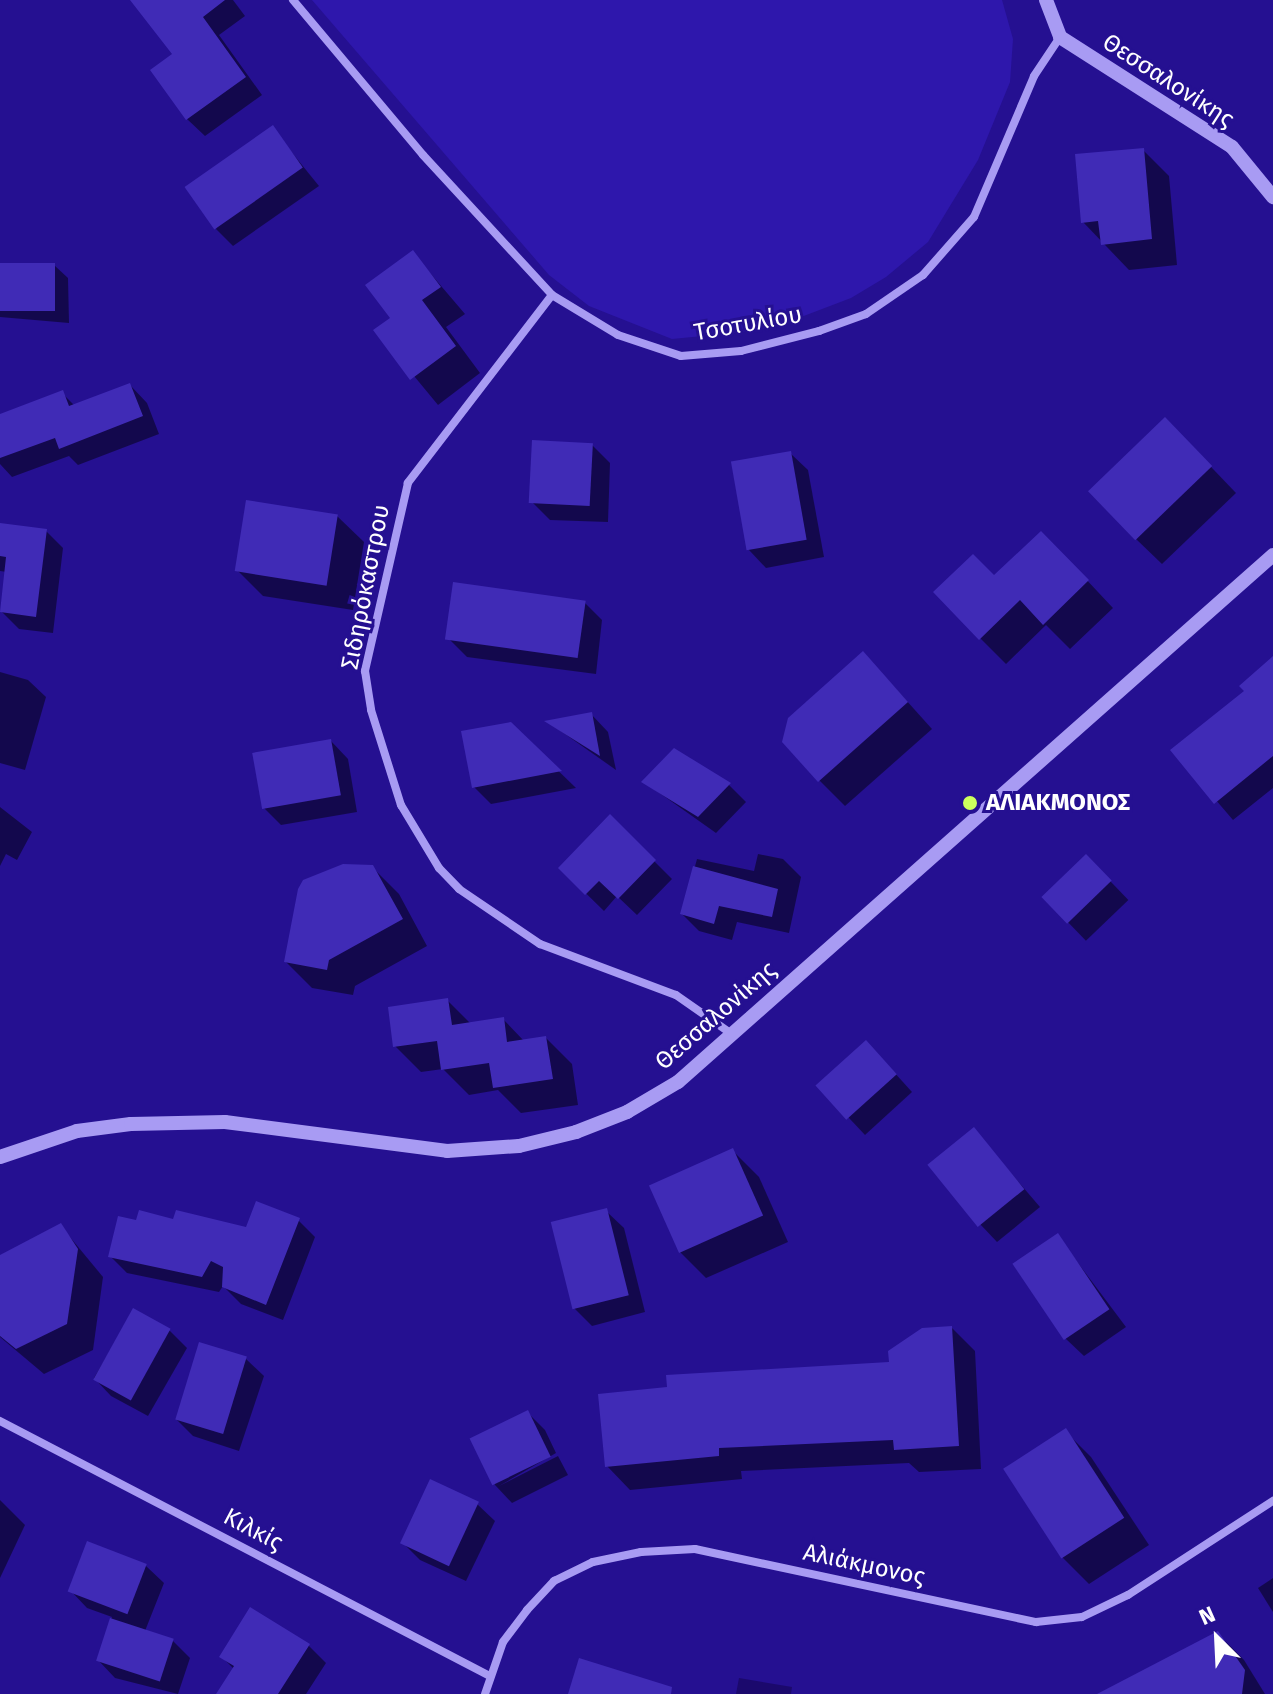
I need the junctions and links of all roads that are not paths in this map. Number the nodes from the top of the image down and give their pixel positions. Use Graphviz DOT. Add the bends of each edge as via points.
graph roads {
  1 [pos="293,0"];
  2 [pos="1046,0"];
  3 [pos="1060,37"];
  4 [pos="1273,197"];
  5 [pos="552,295"];
  6 [pos="1273,555"];
  7 [pos="732,1034"];
  8 [pos="0,1157"];
  9 [pos="0,1421"];
  10 [pos="1273,1501"];
  11 [pos="488,1675"];
  12 [pos="485,1694"];
  1 -- 5 [label="street, Τσοτυλίου" via="423,155"];
  2 -- 3 [label="street"];
  3 -- 4 [label="street, Θεσσαλονίκης" via="1232,147"];
  3 -- 5 [label="street, Τσοτυλίου" via="1034,76 974,217 923,275 866,314 780,343 681,356 618,335"];
  5 -- 7 [label="street, Σιδηρόκαστρου" via="408,483 365,671 371,710 401,805 439,868 459,889 540,944 676,995"];
  6 -- 7 [label="street, Θεσσαλονίκης"];
  7 -- 8 [label="street, Θεσσαλονίκης" via="678,1082 627,1112 519,1146 447,1151 225,1122 77,1131"];
  9 -- 11 [label="street, Κιλκίς"];
  10 -- 11 [label="street, Αλιάκμονος" via="1128,1595 1082,1617 1036,1622 695,1549 605,1560 554,1581 503,1642"];
  11 -- 12 [label="street, Αλιάκμονος"];
}
